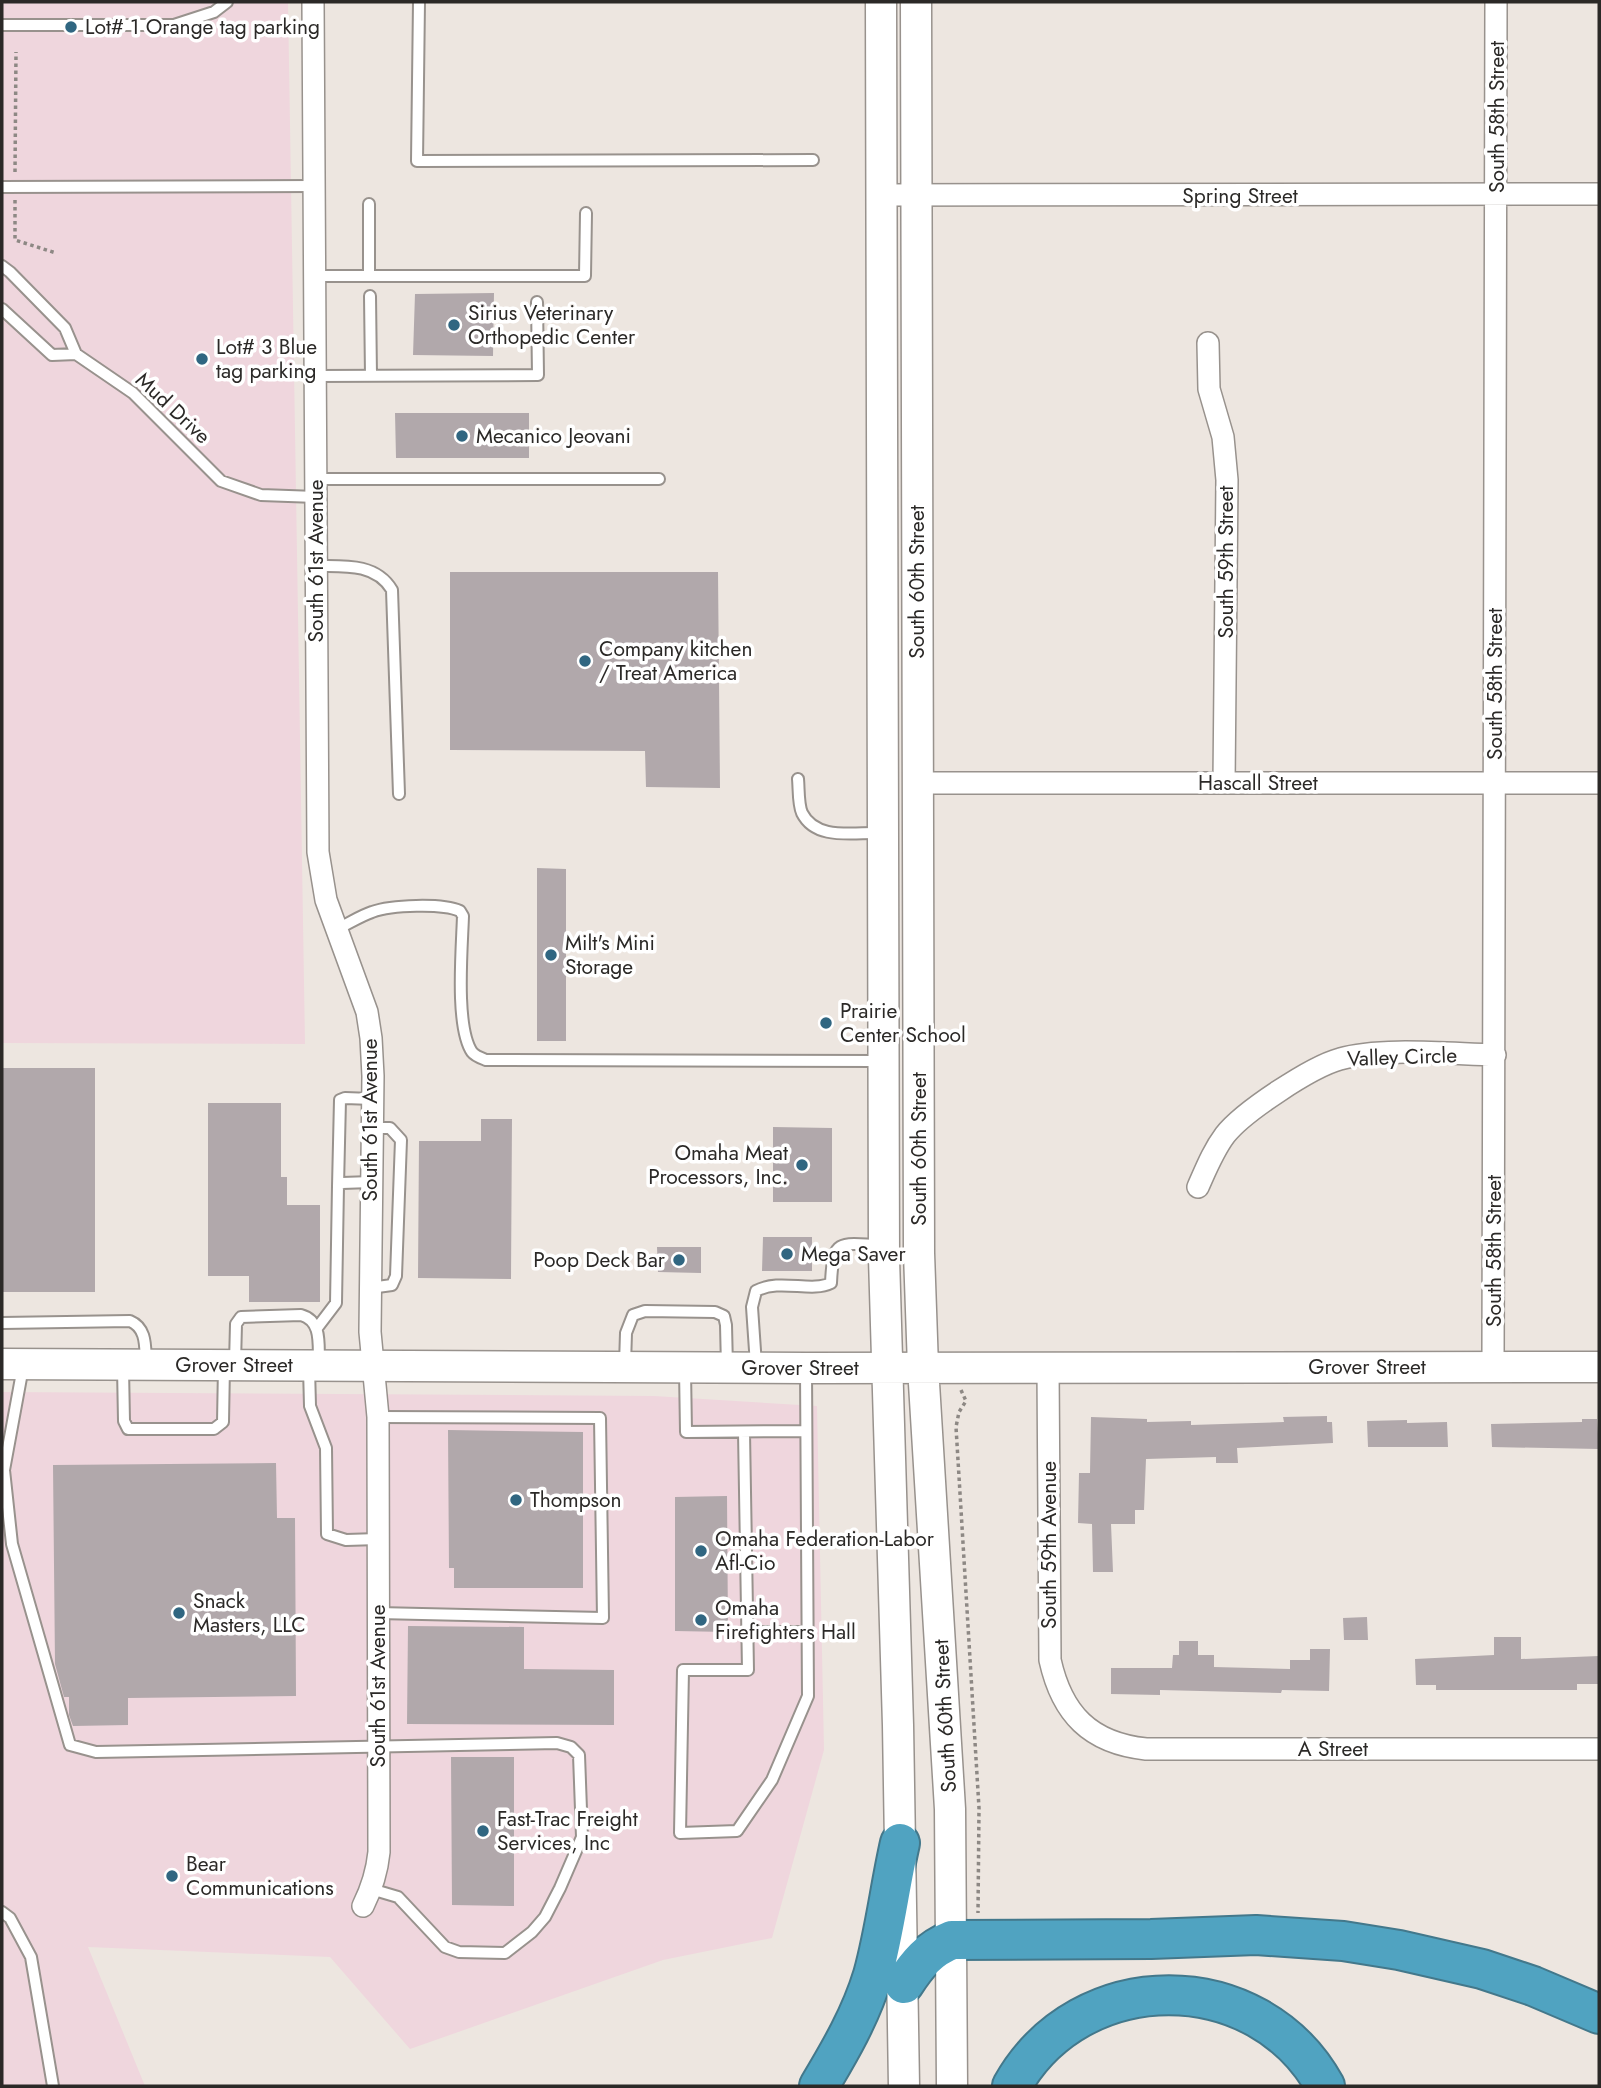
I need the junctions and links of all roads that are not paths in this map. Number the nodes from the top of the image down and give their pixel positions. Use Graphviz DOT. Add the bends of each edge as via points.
graph roads {
  1 [pos="227,2"];
  2 [pos="313,2"];
  3 [pos="419,2"];
  4 [pos="881,2"];
  5 [pos="916,2"];
  6 [pos="1496,2"];
  7 [pos="2,24"];
  8 [pos="813,160"];
  9 [pos="314,186"];
  10 [pos="2,187"];
  11 [pos="1599,194"];
  12 [pos="880,195"];
  13 [pos="916,195"];
  14 [pos="1497,195"];
  15 [pos="369,204"];
  16 [pos="586,213"];
  17 [pos="2,266"];
  18 [pos="315,276"];
  19 [pos="369,276"];
  20 [pos="370,296"];
  21 [pos="537,302"];
  22 [pos="2,309"];
  23 [pos="1208,343"];
  24 [pos="76,354"];
  25 [pos="315,376"];
  26 [pos="371,376"];
  27 [pos="659,478"];
  28 [pos="316,488"];
  29 [pos="316,566"];
  30 [pos="797,779"];
  31 [pos="918,783"];
  32 [pos="1224,783"];
  33 [pos="1494,783"];
  34 [pos="1599,783"];
  35 [pos="399,794"];
  36 [pos="883,833"];
  37 [pos="337,929"];
  38 [pos="919,1008"];
  39 [pos="1495,1055"];
  40 [pos="883,1061"];
  41 [pos="372,1099"];
  42 [pos="372,1128"];
  43 [pos="371,1182"];
  44 [pos="338,1186"];
  45 [pos="1198,1187"];
  46 [pos="884,1245"];
  47 [pos="370,1288"];
  48 [pos="2,1323"];
  49 [pos="317,1328"];
  50 [pos="12,1364"];
  51 [pos="135,1365"];
  52 [pos="229,1366"];
  53 [pos="314,1366"];
  54 [pos="372,1366"];
  55 [pos="625,1367"];
  56 [pos="685,1367"];
  57 [pos="727,1367"];
  58 [pos="757,1367"];
  59 [pos="923,1367"];
  60 [pos="1048,1367"];
  61 [pos="1493,1367"];
  62 [pos="1599,1367"];
  63 [pos="806,1368"];
  64 [pos="888,1368"];
  65 [pos="378,1417"];
  66 [pos="806,1431"];
  67 [pos="744,1432"];
  68 [pos="378,1539"];
  69 [pos="378,1613"];
  70 [pos="747,1632"];
  71 [pos="808,1632"];
  72 [pos="1075,1717"];
  73 [pos="378,1745"];
  74 [pos="1599,1749"];
  75 [pos="900,1843"];
  76 [pos="367,1898"];
  77 [pos="2,1912"];
  78 [pos="952,1940"];
  79 [pos="904,1984"];
  80 [pos="1599,2014"];
  81 [pos="53,2086"];
  82 [pos="819,2086"];
  83 [pos="904,2086"];
  84 [pos="952,2086"];
  85 [pos="1012,2086"];
  86 [pos="1325,2086"];
  1 -- 7 [label="lane" via="214,12 174,25"];
  2 -- 9 [label="street, South 61st Avenue"];
  3 -- 8 [label="lane" via="417,161"];
  4 -- 12 [label="main road, South 60th Street"];
  5 -- 13 [label="main road, South 60th Street"];
  6 -- 14 [label="street, South 58th Street"];
  9 -- 10 [label="lane"];
  9 -- 18 [label="street, South 61st Avenue"];
  11 -- 14 [label="street, Spring Street"];
  12 -- 13 [label="street, Spring Street"];
  12 -- 36 [label="main road, South 60th Street"];
  13 -- 14 [label="street, Spring Street"];
  13 -- 31 [label="main road, South 60th Street"];
  14 -- 33 [label="street, South 58th Street"];
  15 -- 19 [label="lane"];
  16 -- 19 [label="lane" via="585,276"];
  17 -- 24 [label="lane, Mud Drive" via="65,328"];
  18 -- 19 [label="lane"];
  18 -- 25 [label="street, South 61st Avenue"];
  20 -- 26 [label="lane"];
  21 -- 26 [label="lane" via="538,375"];
  22 -- 24 [label="lane" via="52,355"];
  23 -- 32 [label="street, South 59th Street" via="1209,389 1223,438 1227,480"];
  24 -- 28 [label="lane, Mud Drive" via="133,393 221,481 261,495"];
  25 -- 26 [label="lane"];
  25 -- 28 [label="street, South 61st Avenue"];
  27 -- 28 [label="lane, Mud Drive"];
  28 -- 29 [label="street, South 61st Avenue"];
  29 -- 35 [label="lane" via="351,566 377,573 392,590"];
  29 -- 37 [label="street, South 61st Avenue" via="318,852 326,900"];
  30 -- 36 [label="lane" via="802,812 814,829"];
  31 -- 32 [label="street, Hascall Street"];
  31 -- 38 [label="main road, South 60th Street"];
  32 -- 33 [label="street, Hascall Street"];
  33 -- 34 [label="street, Hascall Street"];
  33 -- 39 [label="street, South 58th Street"];
  36 -- 38 [label="main road" via="899,838 901,846 902,951"];
  36 -- 40 [label="main road, South 60th Street"];
  37 -- 40 [label="lane" via="373,911 451,907 460,911 464,1034 473,1054 486,1060"];
  37 -- 41 [label="street, South 61st Avenue" via="367,1012"];
  38 -- 59 [label="main road, South 60th Street"];
  39 -- 45 [label="street, Valley Circle" via="1362,1055 1323,1065 1266,1100 1227,1132"];
  39 -- 61 [label="street, South 58th Street"];
  40 -- 46 [label="main road, South 60th Street"];
  41 -- 42 [label="street, South 61st Avenue"];
  41 -- 44 [label="lane" via="340,1100"];
  42 -- 43 [label="street, South 61st Avenue"];
  42 -- 47 [label="lane" via="390,1128 401,1140 396,1276 392,1285"];
  43 -- 44 [label="lane"];
  43 -- 47 [label="street, South 61st Avenue"];
  44 -- 49 [label="lane" via="336,1303"];
  46 -- 58 [label="lane" via="844,1244 832,1258 831,1283 825,1286 794,1284 756,1291 752,1307"];
  46 -- 64 [label="main road, South 60th Street"];
  47 -- 54 [label="street, South 61st Avenue"];
  48 -- 51 [label="lane" via="130,1321 144,1335"];
  49 -- 52 [label="lane" via="301,1315 241,1317"];
  49 -- 53 [label="lane"];
  50 -- 51 [label="main road, Grover Street"];
  50 -- 73 [label="lane" via="4,1470 12,1544 70,1745 96,1752"];
  51 -- 52 [label="main road, Grover Street"];
  51 -- 52 [label="lane" via="124,1421 128,1429 214,1429 223,1422"];
  52 -- 53 [label="main road, Grover Street"];
  53 -- 54 [label="main road, Grover Street"];
  53 -- 68 [label="lane" via="310,1406 326,1448 327,1534 346,1540"];
  54 -- 55 [label="main road, Grover Street"];
  54 -- 65 [label="street, South 61st Avenue"];
  55 -- 56 [label="main road, Grover Street"];
  55 -- 57 [label="lane" via="629,1322 632,1315 645,1311 724,1316"];
  56 -- 57 [label="main road, Grover Street"];
  56 -- 67 [label="lane" via="686,1433"];
  57 -- 58 [label="main road, Grover Street"];
  58 -- 63 [label="main road, Grover Street"];
  59 -- 60 [label="main road, Grover Street"];
  59 -- 64 [label="main road, Grover Street"];
  59 -- 78 [label="main road, South 60th Street" via="946,1727"];
  60 -- 61 [label="main road, Grover Street"];
  60 -- 72 [label="street, South 59th Avenue" via="1050,1660 1055,1684"];
  61 -- 62 [label="main road, Grover Street"];
  63 -- 64 [label="main road, Grover Street"];
  63 -- 66 [label="lane"];
  64 -- 75 [label="main road, South 60th Street"];
  65 -- 68 [label="street, South 61st Avenue"];
  65 -- 69 [label="lane" via="600,1418 603,1618"];
  66 -- 67 [label="lane"];
  66 -- 71 [label="lane"];
  67 -- 70 [label="lane"];
  68 -- 69 [label="street, South 61st Avenue"];
  69 -- 73 [label="street, South 61st Avenue"];
  70 -- 71 [label="lane"];
  70 -- 71 [label="lane" via="747,1670 683,1670 680,1833 737,1831 772,1780 808,1696"];
  72 -- 74 [label="street, A Street" via="1111,1742 1146,1749"];
  73 -- 76 [label="street, South 61st Avenue" via="378,1867"];
  73 -- 76 [label="lane" via="572,1746 579,1755 582,1837 545,1917 505,1953 459,1952 445,1947 398,1897"];
  75 -- 79 [label="main road, South 60th Street"];
  75 -- 82 [label="highway" via="872,1976 850,2031"];
  77 -- 81 [label="lane" via="31,1957"];
  78 -- 79 [label="highway" via="932,1950"];
  78 -- 80 [label="highway" via="1229,1935 1332,1939 1482,1969"];
  78 -- 84 [label="main road, South 60th Street"];
  79 -- 83 [label="main road, South 60th Street"];
  85 -- 86 [label="highway" via="1031,2059 1073,2021 1133,1997 1164,1994 1224,2003 1253,2016 1301,2053"];
}
